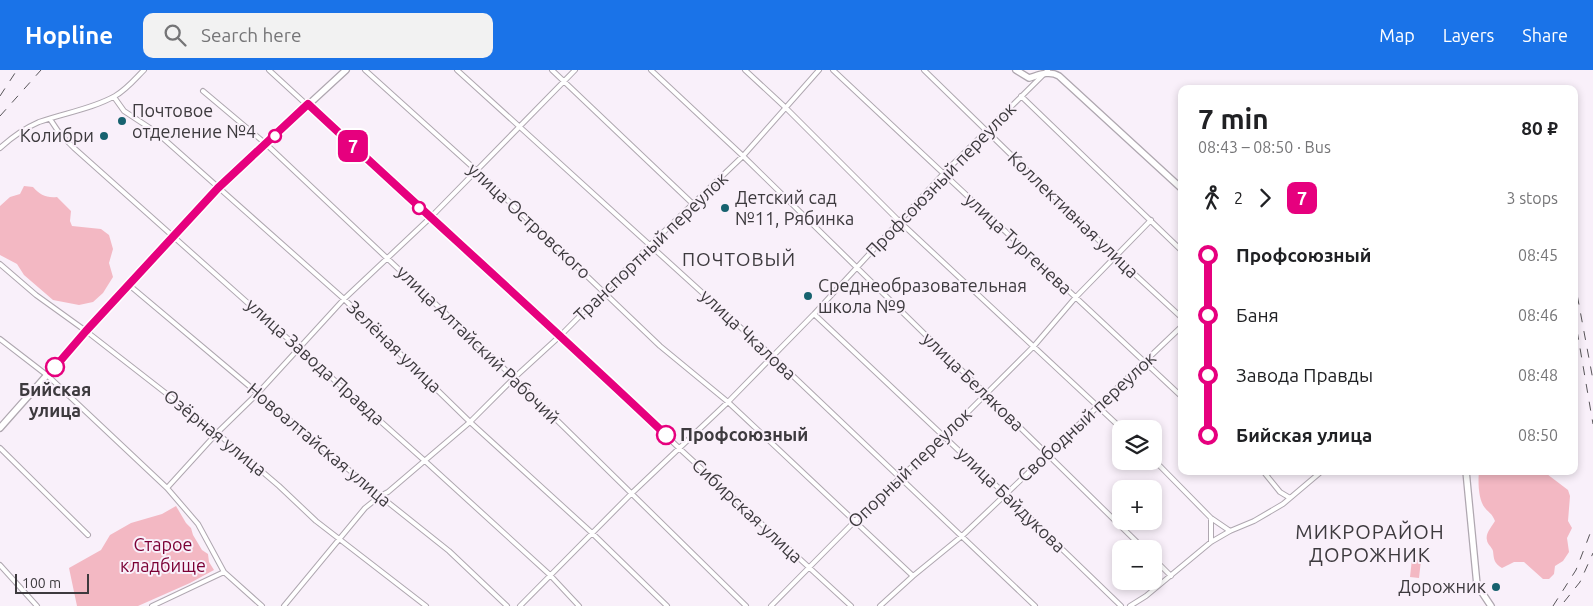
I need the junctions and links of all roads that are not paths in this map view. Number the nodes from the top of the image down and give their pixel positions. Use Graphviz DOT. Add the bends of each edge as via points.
graph roads {
  1 [pos="144,70"];
  2 [pos="269,70"];
  3 [pos="346,70"];
  4 [pos="365,70"];
  5 [pos="456,70"];
  6 [pos="552,70"];
  7 [pos="574,70"];
  8 [pos="651,70"];
  9 [pos="745,70"];
  10 [pos="819,70"];
  11 [pos="833,70"];
  12 [pos="924,70"];
  13 [pos="1016,70"];
  14 [pos="1047,71"];
  15 [pos="564,81"];
  16 [pos="203,92"];
  17 [pos="1021,96"];
  18 [pos="114,97"];
  19 [pos="308,104"];
  20 [pos="786,108"];
  21 [pos="50,119"];
  22 [pos="520,127"];
  23 [pos="986,132"];
  24 [pos="266,144"];
  25 [pos="0,148"];
  26 [pos="743,156"];
  27 [pos="476,171"];
  28 [pos="944,174"];
  29 [pos="1178,185"];
  30 [pos="218,188"];
  31 [pos="693,204"];
  32 [pos="430,218"];
  33 [pos="1151,220"];
  34 [pos="900,222"];
  35 [pos="174,235"];
  36 [pos="650,245"];
  37 [pos="1178,247"];
  38 [pos="1116,257"];
  39 [pos="387,258"];
  40 [pos="0,264"];
  41 [pos="857,268"];
  42 [pos="129,285"];
  43 [pos="603,291"];
  44 [pos="1076,298"];
  45 [pos="344,299"];
  46 [pos="814,314"];
  47 [pos="1178,314"];
  48 [pos="1178,330"];
  49 [pos="86,331"];
  50 [pos="561,335"];
  51 [pos="0,339"];
  52 [pos="1034,346"];
  53 [pos="298,348"];
  54 [pos="772,356"];
  55 [pos="1145,363"];
  56 [pos="48,376"];
  57 [pos="514,378"];
  58 [pos="258,393"];
  59 [pos="1178,393"];
  60 [pos="985,394"];
  61 [pos="728,402"];
  62 [pos="1100,406"];
  63 [pos="1113,420"];
  64 [pos="470,422"];
  65 [pos="0,428"];
  66 [pos="217,433"];
  67 [pos="944,436"];
  68 [pos="0,448"];
  69 [pos="680,449"];
  70 [pos="1047,454"];
  71 [pos="425,461"];
  72 [pos="1162,468"];
  73 [pos="1266,475"];
  74 [pos="1317,475"];
  75 [pos="1466,475"];
  76 [pos="900,478"];
  77 [pos="167,488"];
  78 [pos="632,493"];
  79 [pos="1006,494"];
  80 [pos="380,496"];
  81 [pos="1290,498"];
  82 [pos="1211,518"];
  83 [pos="855,521"];
  84 [pos="1230,531"];
  85 [pos="592,533"];
  86 [pos="88,535"];
  87 [pos="962,536"];
  88 [pos="339,538"];
  89 [pos="1135,540"];
  90 [pos="1211,542"];
  91 [pos="0,565"];
  92 [pos="808,567"];
  93 [pos="1162,567"];
  94 [pos="224,572"];
  95 [pos="550,575"];
  96 [pos="913,576"];
  97 [pos="1171,576"];
  98 [pos="37,606"];
  99 [pos="152,606"];
  100 [pos="262,606"];
  101 [pos="284,606"];
  102 [pos="426,606"];
  103 [pos="507,606"];
  104 [pos="520,606"];
  105 [pos="579,606"];
  106 [pos="667,606"];
  107 [pos="746,606"];
  108 [pos="771,606"];
  109 [pos="851,606"];
  110 [pos="880,606"];
  111 [pos="1035,606"];
  112 [pos="1121,606"];
  113 [pos="1130,606"];
  114 [pos="1490,606"];
  1 -- 18 [label="street"];
  2 -- 19 [label="street, Сибирская улица"];
  3 -- 19 [label="street"];
  4 -- 27 [label="street, улица Островского"];
  5 -- 22 [label="street, улица Чкалова"];
  6 -- 15 [label="street"];
  7 -- 15 [label="street"];
  8 -- 26 [label="street, улица Белякова"];
  9 -- 20 [label="street"];
  10 -- 20 [label="street, Транспортный переулок"];
  11 -- 28 [label="street, улица Тургенева"];
  12 -- 23 [label="street, Коллективная улица"];
  13 -- 14 [label="street" via="1029,78"];
  14 -- 17 [label="street, Профсоюзный переулок"];
  14 -- 29 [label="street" via="1065,80"];
  15 -- 22 [label="street"];
  15 -- 31 [label="street"];
  16 -- 24 [label="street, улица Алтайский Рабочий"];
  17 -- 23 [label="street, Профсоюзный переулок"];
  17 -- 33 [label="street"];
  18 -- 21 [label="street"];
  18 -- 30 [label="street, Зелёная улица" via="124,111 156,132"];
  19 -- 24 [label="street"];
  19 -- 32 [label="street, Сибирская улица"];
  20 -- 26 [label="street, Транспортный переулок"];
  20 -- 34 [label="street"];
  21 -- 25 [label="street" via="20,132"];
  21 -- 35 [label="street, улица Завода Правда" via="74,148"];
  22 -- 27 [label="street"];
  22 -- 36 [label="street, улица Чкалова"];
  23 -- 28 [label="street, Профсоюзный переулок"];
  23 -- 38 [label="street, Коллективная улица"];
  24 -- 30 [label="street"];
  24 -- 39 [label="street, улица Алтайский Рабочий"];
  26 -- 31 [label="street, Транспортный переулок"];
  26 -- 41 [label="street, улица Белякова"];
  27 -- 32 [label="street"];
  27 -- 43 [label="street, улица Островского"];
  28 -- 34 [label="street, Профсоюзный переулок"];
  28 -- 44 [label="street, улица Тургенева"];
  30 -- 35 [label="street"];
  30 -- 45 [label="street, Зелёная улица"];
  31 -- 36 [label="street, Транспортный переулок"];
  32 -- 39 [label="street"];
  32 -- 50 [label="street, Сибирская улица"];
  33 -- 37 [label="street"];
  33 -- 38 [label="street, Опорный переулок"];
  34 -- 41 [label="street, Профсоюзный переулок"];
  34 -- 52 [label="street"];
  35 -- 42 [label="street"];
  35 -- 53 [label="street, улица Завода Правда"];
  36 -- 43 [label="street, Транспортный переулок"];
  36 -- 54 [label="street, улица Чкалова"];
  38 -- 44 [label="street, Опорный переулок"];
  38 -- 47 [label="street, Коллективная улица"];
  39 -- 45 [label="street"];
  39 -- 57 [label="street, улица Алтайский Рабочий"];
  40 -- 49 [label="street, Озёрная улица"];
  41 -- 46 [label="street, Профсоюзный переулок"];
  41 -- 60 [label="street, улица Белякова"];
  42 -- 49 [label="street"];
  42 -- 58 [label="street, Новоалтайская улица"];
  43 -- 50 [label="street, Транспортный переулок"];
  43 -- 61 [label="street, улица Островского" via="660,346"];
  44 -- 52 [label="street, Опорный переулок"];
  44 -- 55 [label="street, улица Тургенева"];
  45 -- 53 [label="street"];
  45 -- 64 [label="street, Зелёная улица"];
  46 -- 54 [label="street, Профсоюзный переулок"];
  46 -- 67 [label="street, улица Байдукова"];
  48 -- 55 [label="street, Свободный переулок"];
  49 -- 56 [label="street"];
  49 -- 66 [label="street, Озёрная улица"];
  50 -- 57 [label="street, Транспортный переулок"];
  50 -- 69 [label="street, Сибирская улица"];
  51 -- 56 [label="street"];
  52 -- 60 [label="street, Опорный переулок"];
  52 -- 62 [label="street"];
  53 -- 58 [label="street"];
  53 -- 71 [label="street, улица Завода Правда"];
  54 -- 61 [label="street, Профсоюзный переулок"];
  54 -- 76 [label="street, улица Чкалова"];
  55 -- 59 [label="street, улица Тургенева"];
  55 -- 62 [label="street, Свободный переулок"];
  56 -- 65 [label="street"];
  56 -- 77 [label="street"];
  57 -- 64 [label="street, Транспортный переулок"];
  57 -- 78 [label="street, улица Алтайский Рабочий"];
  58 -- 66 [label="street"];
  58 -- 80 [label="street, Новоалтайская улица"];
  60 -- 67 [label="street, Опорный переулок"];
  60 -- 70 [label="street, улица Белякова"];
  61 -- 69 [label="street, Профсоюзный переулок"];
  61 -- 83 [label="street, улица Островского"];
  62 -- 63 [label="street"];
  62 -- 70 [label="street, Свободный переулок"];
  64 -- 71 [label="street, Транспортный переулок"];
  64 -- 85 [label="street, Зелёная улица"];
  66 -- 77 [label="street"];
  66 -- 88 [label="street, Озёрная улица"];
  67 -- 76 [label="street, Опорный переулок"];
  67 -- 79 [label="street, улица Байдукова"];
  68 -- 86 [label="street"];
  69 -- 78 [label="street, Профсоюзный переулок"];
  69 -- 92 [label="street, Сибирская улица"];
  70 -- 79 [label="street, Свободный переулок"];
  70 -- 89 [label="street, улица Белякова"];
  71 -- 80 [label="street, Транспортный переулок"];
  71 -- 95 [label="street, улица Завода Правда"];
  72 -- 82 [label="street"];
  73 -- 81 [label="street" via="1280,492"];
  74 -- 81 [label="street"];
  75 -- 114 [label="street" via="1477,584"];
  76 -- 83 [label="street, Опорный переулок"];
  76 -- 87 [label="street, улица Чкалова"];
  77 -- 94 [label="street" via="198,524"];
  78 -- 85 [label="street, Профсоюзный переулок"];
  78 -- 107 [label="street, улица Алтайский Рабочий"];
  79 -- 87 [label="street, Свободный переулок"];
  79 -- 112 [label="street, улица Байдукова"];
  80 -- 88 [label="street, Транспортный переулок"];
  80 -- 103 [label="street, Новоалтайская улица" via="449,551"];
  81 -- 84 [label="street" via="1254,521"];
  82 -- 84 [label="street"];
  82 -- 90 [label="street"];
  83 -- 92 [label="street, Опорный переулок"];
  83 -- 96 [label="street, улица Островского"];
  84 -- 90 [label="street"];
  85 -- 95 [label="street, Профсоюзный переулок"];
  85 -- 106 [label="street, Зелёная улица"];
  87 -- 96 [label="street, Свободный переулок"];
  87 -- 111 [label="street, улица Чкалова"];
  88 -- 101 [label="street, Транспортный переулок"];
  88 -- 102 [label="street, Озёрная улица"];
  90 -- 97 [label="street"];
  91 -- 98 [label="street"];
  92 -- 108 [label="street, Опорный переулок"];
  92 -- 109 [label="street, Сибирская улица"];
  93 -- 97 [label="street"];
  94 -- 99 [label="street"];
  94 -- 100 [label="street"];
  95 -- 104 [label="street, Профсоюзный переулок"];
  95 -- 105 [label="street, улица Завода Правда"];
  96 -- 110 [label="street, Свободный переулок"];
  97 -- 113 [label="street"];
}
